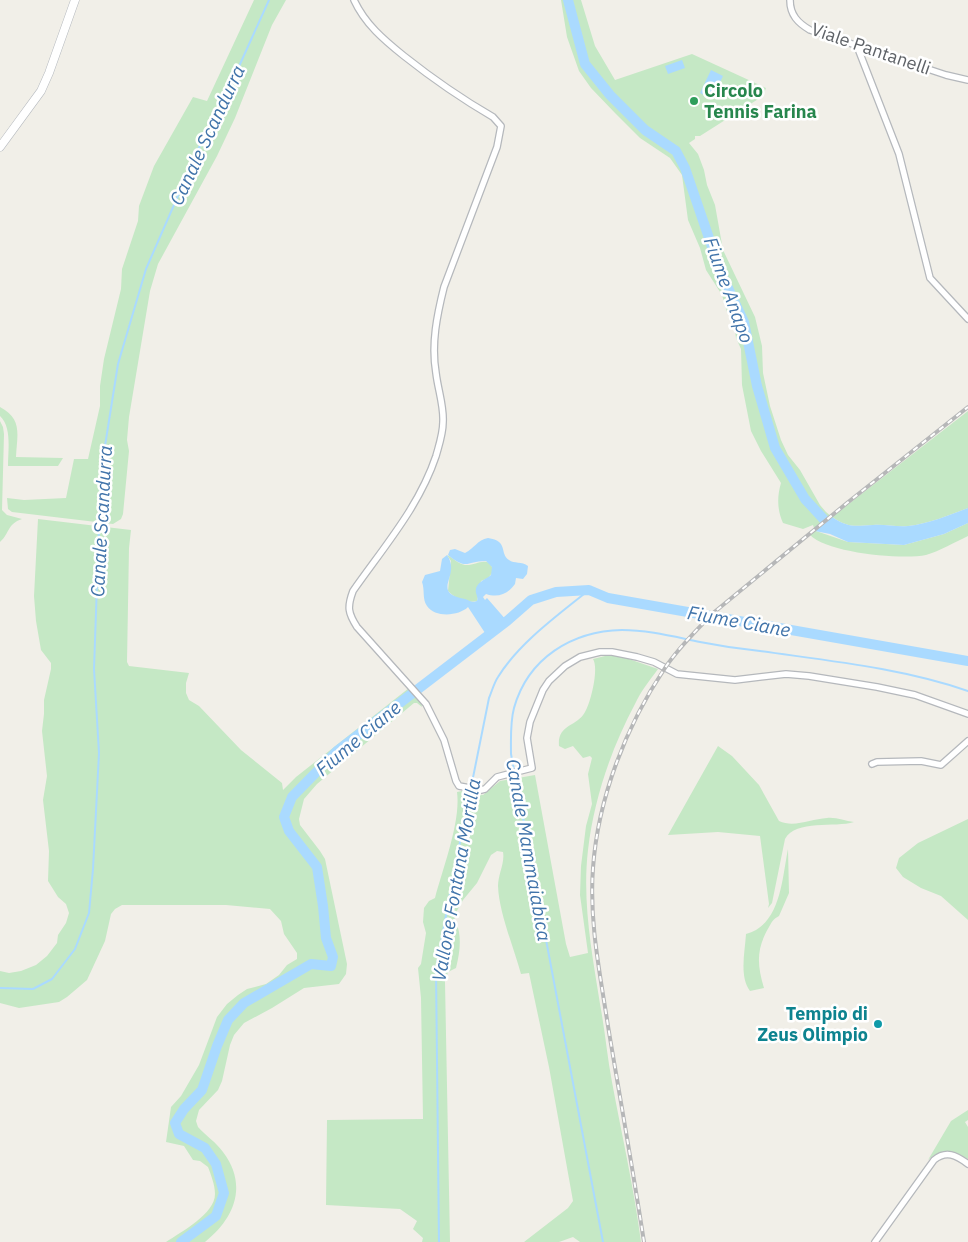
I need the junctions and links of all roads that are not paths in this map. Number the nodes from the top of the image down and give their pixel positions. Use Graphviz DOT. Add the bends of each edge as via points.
graph roads {
  1 [pos="75,0"];
  2 [pos="354,0"];
  3 [pos="790,0"];
  4 [pos="857,46"];
  5 [pos="968,80"];
  6 [pos="0,147"];
  7 [pos="968,319"];
  8 [pos="968,714"];
  9 [pos="968,741"];
  10 [pos="872,764"];
  11 [pos="968,1164"];
  12 [pos="875,1242"];
  1 -- 6 [label="street" via="41,92"];
  2 -- 8 [label="street" via="382,38 432,79 493,117 501,126 497,147 444,287 435,327 434,357 443,423 437,453 427,482 414,504 349,601 350,617 357,627 411,686 432,716 444,740 459,786 485,789 497,777 532,768 527,738 542,690 565,666 580,657 600,652 637,657 677,674 735,680 786,674 877,687 914,695"];
  3 -- 4 [label="street, Viale Pantanelli" via="791,12 802,25"];
  4 -- 5 [label="street, Viale Pantanelli"];
  4 -- 7 [label="street" via="899,154 930,278"];
  9 -- 10 [label="street" via="941,765 921,761"];
  11 -- 12 [label="street" via="950,1154 934,1160"];
}
